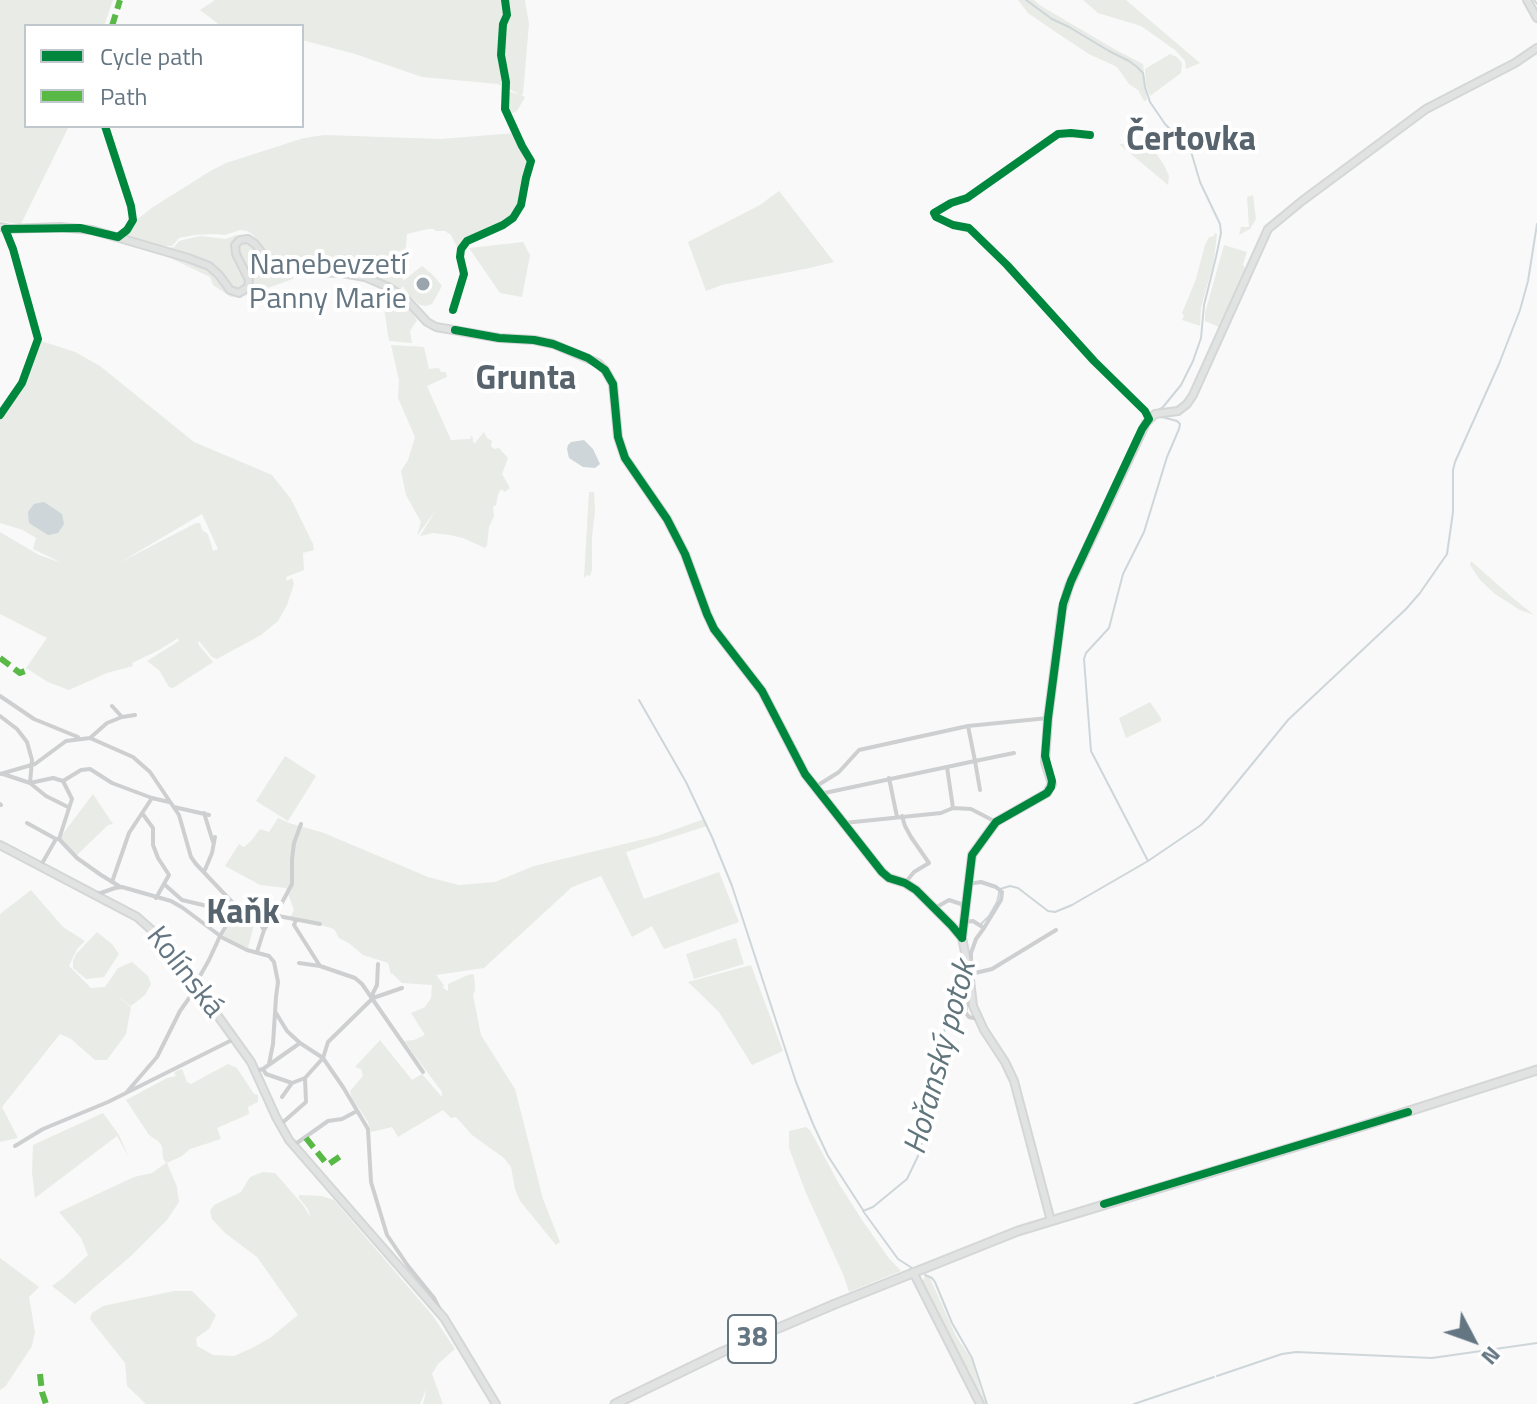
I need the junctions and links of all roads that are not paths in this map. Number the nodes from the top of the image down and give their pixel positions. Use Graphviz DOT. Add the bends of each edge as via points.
graph roads {
  1 [pos="1527,0"];
  2 [pos="1537,18"];
  3 [pos="1537,48"];
  4 [pos="0,227"];
  5 [pos="0,696"];
  6 [pos="112,706"];
  7 [pos="135,715"];
  8 [pos="0,716"];
  9 [pos="122,717"];
  10 [pos="1048,718"];
  11 [pos="968,726"];
  12 [pos="68,734"];
  13 [pos="80,738"];
  14 [pos="90,738"];
  15 [pos="66,741"];
  16 [pos="1014,753"];
  17 [pos="975,761"];
  18 [pos="31,766"];
  19 [pos="947,767"];
  20 [pos="0,774"];
  21 [pos="889,778"];
  22 [pos="63,781"];
  23 [pos="30,783"];
  24 [pos="817,790"];
  25 [pos="980,790"];
  26 [pos="163,792"];
  27 [pos="154,799"];
  28 [pos="173,805"];
  29 [pos="68,807"];
  30 [pos="953,808"];
  31 [pos="142,813"];
  32 [pos="900,816"];
  33 [pos="996,822"];
  34 [pos="27,823"];
  35 [pos="844,823"];
  36 [pos="301,824"];
  37 [pos="215,837"];
  38 [pos="57,839"];
  39 [pos="0,845"];
  40 [pos="214,845"];
  41 [pos="40,867"];
  42 [pos="204,872"];
  43 [pos="112,882"];
  44 [pos="905,883"];
  45 [pos="164,884"];
  46 [pos="968,884"];
  47 [pos="122,887"];
  48 [pos="95,895"];
  49 [pos="156,898"];
  50 [pos="186,901"];
  51 [pos="183,908"];
  52 [pos="935,908"];
  53 [pos="964,909"];
  54 [pos="253,912"];
  55 [pos="234,913"];
  56 [pos="273,915"];
  57 [pos="296,920"];
  58 [pos="964,922"];
  59 [pos="320,924"];
  60 [pos="984,928"];
  61 [pos="264,930"];
  62 [pos="1056,930"];
  63 [pos="220,936"];
  64 [pos="962,938"];
  65 [pos="257,952"];
  66 [pos="311,954"];
  67 [pos="299,963"];
  68 [pos="309,964"];
  69 [pos="378,964"];
  70 [pos="320,966"];
  71 [pos="971,973"];
  72 [pos="196,983"];
  73 [pos="402,988"];
  74 [pos="373,998"];
  75 [pos="276,1013"];
  76 [pos="234,1039"];
  77 [pos="300,1043"];
  78 [pos="323,1058"];
  79 [pos="269,1064"];
  80 [pos="259,1070"];
  81 [pos="1537,1070"];
  82 [pos="423,1072"];
  83 [pos="305,1078"];
  84 [pos="292,1083"];
  85 [pos="126,1093"];
  86 [pos="282,1097"];
  87 [pos="357,1111"];
  88 [pos="279,1125"];
  89 [pos="15,1146"];
  90 [pos="293,1146"];
  91 [pos="1051,1221"];
  92 [pos="938,1262"];
  93 [pos="405,1268"];
  94 [pos="913,1272"];
  95 [pos="886,1283"];
  96 [pos="920,1286"];
  97 [pos="496,1404"];
  98 [pos="615,1404"];
  99 [pos="980,1404"];
  1 -- 2 [label="street"];
  3 -- 10 [label="street" via="1426,109 1273,223 1263,236 1193,395 1178,411 1158,414 1142,429 1069,586"];
  4 -- 24 [label="street" via="92,230 209,266 239,293 249,280 235,245 248,239 270,263 286,271 342,273 388,287 436,327 553,344 598,363 613,384 625,458 667,519 714,629 762,691"];
  5 -- 12 [label="street"];
  6 -- 9 [label="street"];
  7 -- 9 [label="street"];
  8 -- 18 [label="street" via="27,742"];
  9 -- 14 [label="street"];
  10 -- 11 [label="street"];
  10 -- 33 [label="street" via="1045,762 1051,787"];
  11 -- 17 [label="street"];
  11 -- 24 [label="street" via="859,750"];
  12 -- 13 [label="street"];
  12 -- 15 [label="street"];
  13 -- 14 [label="street"];
  13 -- 15 [label="street"];
  14 -- 26 [label="street" via="133,757"];
  15 -- 18 [label="street"];
  16 -- 17 [label="street"];
  17 -- 19 [label="street"];
  17 -- 25 [label="street"];
  18 -- 20 [label="street"];
  18 -- 23 [label="street"];
  19 -- 21 [label="street"];
  19 -- 30 [label="street"];
  20 -- 23 [label="street"];
  21 -- 24 [label="street"];
  21 -- 32 [label="street"];
  22 -- 23 [label="street"];
  22 -- 27 [label="street" via="90,769"];
  22 -- 29 [label="street" via="72,799"];
  23 -- 29 [label="street"];
  24 -- 35 [label="street"];
  26 -- 27 [label="street"];
  26 -- 28 [label="street"];
  27 -- 28 [label="street"];
  27 -- 31 [label="street"];
  28 -- 40 [label="street" via="207,814"];
  28 -- 42 [label="street" via="191,857"];
  29 -- 38 [label="street"];
  30 -- 32 [label="street"];
  30 -- 33 [label="street" via="971,809"];
  31 -- 43 [label="street"];
  31 -- 45 [label="street" via="153,828 153,845 169,875"];
  32 -- 35 [label="street"];
  32 -- 44 [label="street" via="929,863"];
  33 -- 46 [label="street" via="972,855"];
  34 -- 38 [label="street"];
  35 -- 44 [label="street" via="883,874"];
  36 -- 56 [label="street" via="294,843 292,884"];
  37 -- 40 [label="street"];
  38 -- 41 [label="street"];
  38 -- 43 [label="street"];
  39 -- 41 [label="street, Kolínská"];
  40 -- 42 [label="street"];
  41 -- 48 [label="street, Kolínská"];
  42 -- 55 [label="street" via="232,902"];
  43 -- 47 [label="street"];
  44 -- 52 [label="street"];
  45 -- 49 [label="street"];
  45 -- 50 [label="street"];
  46 -- 53 [label="street"];
  46 -- 60 [label="street" via="981,882 1002,892"];
  47 -- 48 [label="street"];
  47 -- 49 [label="street"];
  48 -- 72 [label="street, Kolínská" via="146,924"];
  49 -- 51 [label="street"];
  50 -- 51 [label="street"];
  50 -- 55 [label="street"];
  51 -- 63 [label="street"];
  52 -- 53 [label="street" via="949,900"];
  52 -- 64 [label="street"];
  53 -- 58 [label="street"];
  54 -- 55 [label="street"];
  54 -- 56 [label="street"];
  54 -- 61 [label="street"];
  55 -- 63 [label="street"];
  56 -- 57 [label="street"];
  56 -- 61 [label="street"];
  57 -- 59 [label="street"];
  57 -- 66 [label="street"];
  58 -- 60 [label="street"];
  58 -- 64 [label="street"];
  60 -- 71 [label="street" via="971,953"];
  61 -- 65 [label="street"];
  62 -- 71 [label="street" via="1001,965"];
  63 -- 65 [label="street"];
  63 -- 72 [label="street"];
  64 -- 71 [label="street"];
  65 -- 75 [label="street" via="269,956 278,975"];
  66 -- 68 [label="street"];
  66 -- 70 [label="street"];
  67 -- 68 [label="street"];
  68 -- 70 [label="street"];
  69 -- 74 [label="street"];
  70 -- 74 [label="street" via="355,978"];
  71 -- 91 [label="street" via="978,1019 1014,1081"];
  72 -- 76 [label="street, Kolínská"];
  72 -- 85 [label="street" via="157,1057"];
  73 -- 74 [label="street"];
  74 -- 78 [label="street" via="328,1042"];
  74 -- 82 [label="street"];
  75 -- 77 [label="street"];
  75 -- 79 [label="street"];
  76 -- 80 [label="street, Kolínská"];
  76 -- 85 [label="street"];
  77 -- 78 [label="street"];
  77 -- 79 [label="street"];
  78 -- 83 [label="street"];
  78 -- 87 [label="street"];
  79 -- 80 [label="street"];
  80 -- 84 [label="street"];
  80 -- 88 [label="street, Kolínská"];
  81 -- 91 [label="main road, 38"];
  83 -- 84 [label="street"];
  83 -- 88 [label="street" via="306,1102"];
  84 -- 86 [label="street"];
  85 -- 89 [label="street"];
  87 -- 90 [label="street" via="328,1121"];
  87 -- 93 [label="street" via="368,1129 378,1209"];
  88 -- 90 [label="street, Kolínská"];
  90 -- 93 [label="street, Kolínská"];
  91 -- 92 [label="main road, 38"];
  92 -- 94 [label="main road, 38"];
  92 -- 96 [label="street" via="921,1275"];
  93 -- 97 [label="street, Kolínská" via="444,1318"];
  94 -- 95 [label="main road, 38"];
  94 -- 96 [label="street"];
  95 -- 96 [label="street" via="911,1279"];
  95 -- 98 [label="main road, 38"];
  96 -- 99 [label="street"];
}
